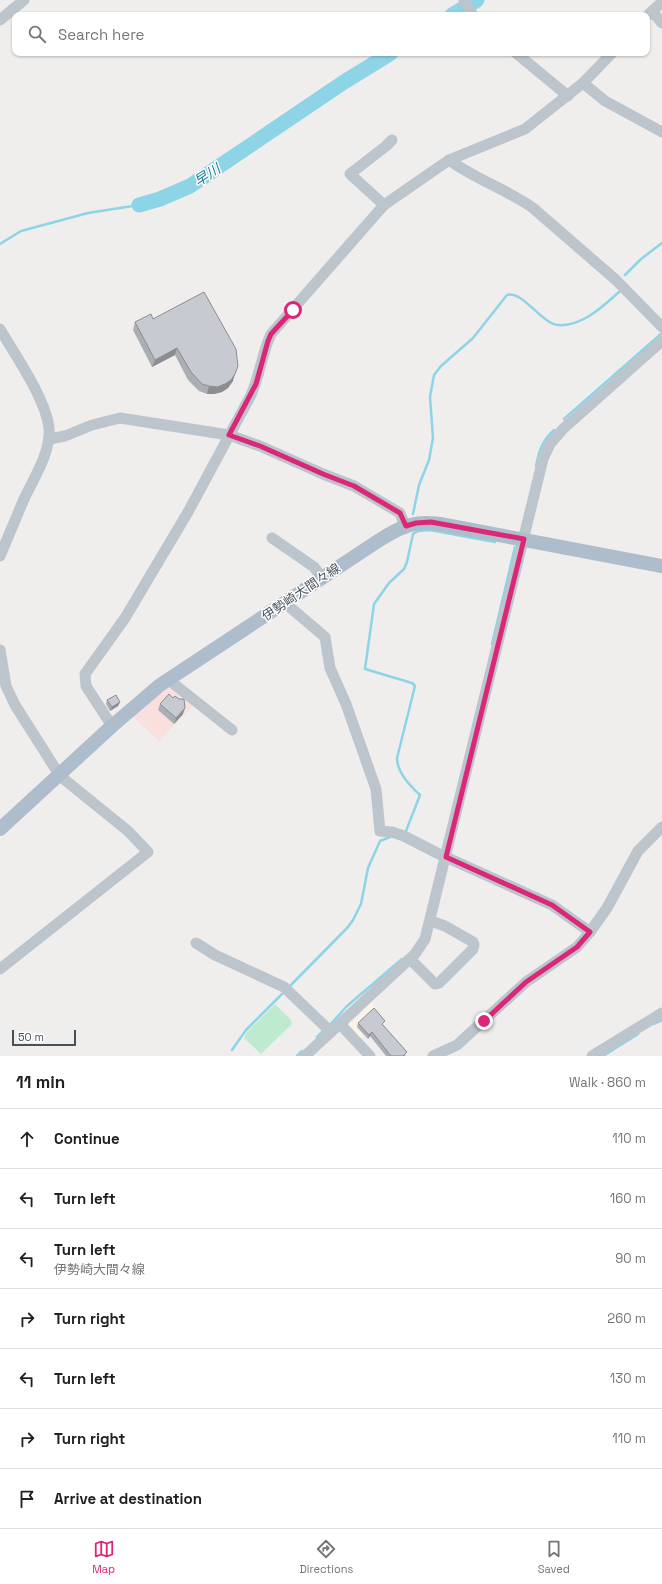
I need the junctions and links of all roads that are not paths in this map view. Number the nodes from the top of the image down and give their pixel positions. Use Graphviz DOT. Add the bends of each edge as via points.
graph roads {
  1 [pos="24,0"];
  2 [pos="464,0"];
  3 [pos="662,2"];
  4 [pos="471,12"];
  5 [pos="650,12"];
  6 [pos="650,14"];
  7 [pos="0,20"];
  8 [pos="662,23"];
  9 [pos="520,56"];
  10 [pos="609,56"];
  11 [pos="583,83"];
  12 [pos="568,96"];
  13 [pos="662,132"];
  14 [pos="392,140"];
  15 [pos="449,160"];
  16 [pos="384,205"];
  17 [pos="662,327"];
  18 [pos="0,329"];
  19 [pos="662,341"];
  20 [pos="229,435"];
  21 [pos="49,439"];
  22 [pos="406,526"];
  23 [pos="272,538"];
  24 [pos="524,539"];
  25 [pos="0,556"];
  26 [pos="662,566"];
  27 [pos="322,578"];
  28 [pos="285,603"];
  29 [pos="0,650"];
  30 [pos="170,678"];
  31 [pos="112,726"];
  32 [pos="232,730"];
  33 [pos="60,774"];
  34 [pos="662,827"];
  35 [pos="0,829"];
  36 [pos="446,857"];
  37 [pos="431,921"];
  38 [pos="590,932"];
  39 [pos="196,943"];
  40 [pos="410,959"];
  41 [pos="0,969"];
  42 [pos="662,1013"];
  43 [pos="335,1028"];
  44 [pos="305,1056"];
  45 [pos="370,1056"];
  46 [pos="433,1056"];
  47 [pos="592,1056"];
  1 -- 7 [label="street"];
  2 -- 4 [label="street"];
  3 -- 5 [label="street"];
  6 -- 8 [label="street"];
  9 -- 12 [label="street"];
  10 -- 11 [label="street"];
  11 -- 12 [label="street"];
  11 -- 13 [label="street" via="605,101"];
  12 -- 15 [label="street" via="525,129"];
  14 -- 16 [label="street" via="350,174"];
  15 -- 16 [label="street"];
  15 -- 17 [label="street" via="533,208 613,277"];
  16 -- 20 [label="street" via="271,334 256,384"];
  18 -- 21 [label="street" via="44,407"];
  19 -- 24 [label="street" via="563,429 550,444 540,467"];
  20 -- 21 [label="street" via="120,418"];
  20 -- 22 [label="street" via="354,486 400,513"];
  20 -- 31 [label="street" via="188,512 125,618 85,674 86,686"];
  21 -- 25 [label="street" via="43,459"];
  22 -- 24 [label="main road, 伊勢崎大間々線" via="431,522"];
  22 -- 27 [label="main road, 伊勢崎大間々線"];
  23 -- 27 [label="street" via="314,567"];
  24 -- 26 [label="main road, 伊勢崎大間々線"];
  24 -- 36 [label="street"];
  27 -- 28 [label="main road, 伊勢崎大間々線"];
  28 -- 30 [label="main road, 伊勢崎大間々線"];
  28 -- 36 [label="street" via="325,637 330,668 346,704 376,789 380,831 404,836"];
  29 -- 33 [label="street" via="6,686 15,705"];
  30 -- 31 [label="main road, 伊勢崎大間々線"];
  30 -- 32 [label="street" via="174,684"];
  31 -- 33 [label="main road, 伊勢崎大間々線"];
  33 -- 35 [label="main road, 伊勢崎大間々線"];
  33 -- 41 [label="street" via="128,831 148,852"];
  34 -- 38 [label="street" via="638,851 617,891"];
  36 -- 37 [label="street"];
  36 -- 38 [label="street" via="552,905"];
  37 -- 40 [label="street" via="425,939"];
  37 -- 40 [label="street" via="473,942 473,949 435,984"];
  38 -- 46 [label="street" via="577,947 526,982 457,1045"];
  39 -- 43 [label="street" via="215,955 284,987"];
  40 -- 43 [label="street"];
  42 -- 47 [label="street"];
  43 -- 44 [label="street"];
  43 -- 45 [label="street"];
}
